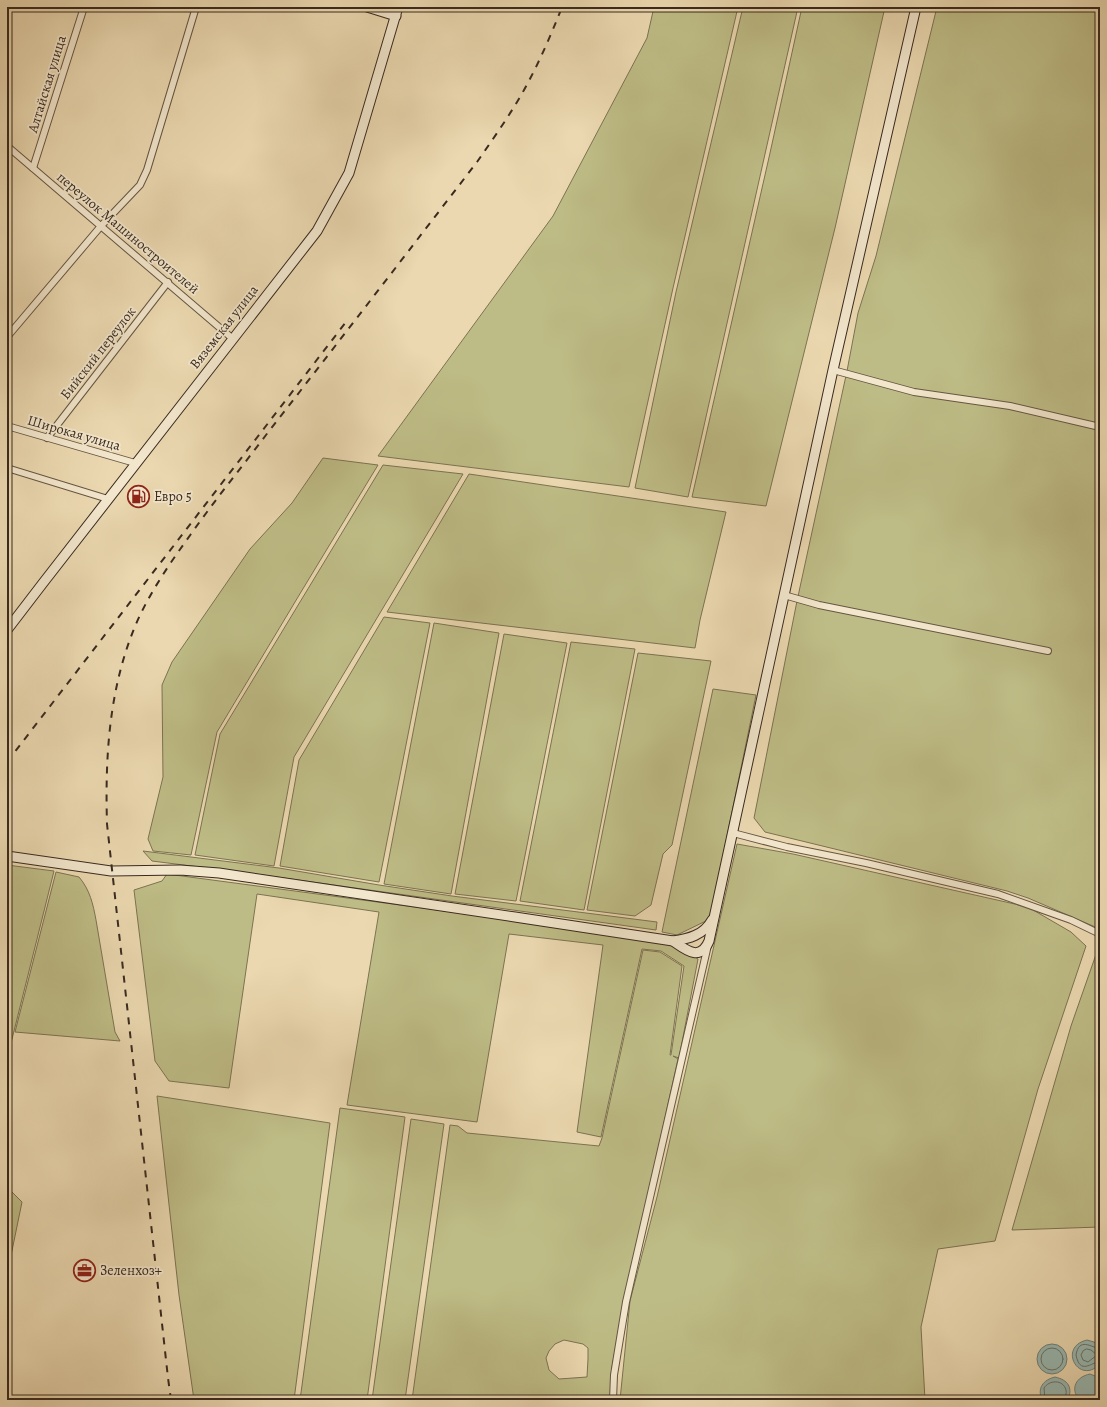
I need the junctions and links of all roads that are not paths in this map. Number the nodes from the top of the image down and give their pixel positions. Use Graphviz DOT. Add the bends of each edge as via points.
graph roads {
  1 [pos="84,7"];
  2 [pos="196,7"];
  3 [pos="367,7"];
  4 [pos="916,7"];
  5 [pos="397,11"];
  6 [pos="7,146"];
  7 [pos="33,168"];
  8 [pos="101,226"];
  9 [pos="168,282"];
  10 [pos="7,337"];
  11 [pos="233,339"];
  12 [pos="833,370"];
  13 [pos="7,426"];
  14 [pos="1100,427"];
  15 [pos="48,438"];
  16 [pos="135,463"];
  17 [pos="7,468"];
  18 [pos="108,499"];
  19 [pos="784,595"];
  20 [pos="7,630"];
  21 [pos="1048,651"];
  22 [pos="733,833"];
  23 [pos="7,856"];
  24 [pos="715,914"];
  25 [pos="1100,934"];
  26 [pos="673,941"];
  27 [pos="709,941"];
  28 [pos="613,1400"];
  1 -- 7 [label="street, Алтайская улица"];
  2 -- 8 [label="street" via="147,170 140,185"];
  3 -- 5 [label="main road"];
  4 -- 12 [label="main road"];
  5 -- 11 [label="main road, Вяземская улица" via="349,173 317,231"];
  6 -- 7 [label="street, переулок Машиностроителей"];
  7 -- 8 [label="street, переулок Машиностроителей"];
  8 -- 9 [label="street, переулок Машиностроителей"];
  8 -- 10 [label="street"];
  9 -- 11 [label="street, переулок Машиностроителей"];
  9 -- 15 [label="street, Бийский переулок"];
  11 -- 16 [label="main road, Вяземская улица"];
  12 -- 14 [label="street" via="914,392 1010,406"];
  12 -- 19 [label="main road"];
  13 -- 15 [label="street, Широкая улица"];
  15 -- 16 [label="street, Широкая улица"];
  16 -- 18 [label="main road, Вяземская улица"];
  17 -- 18 [label="street"];
  18 -- 20 [label="main road, Вяземская улица"];
  19 -- 21 [label="street" via="819,606"];
  19 -- 22 [label="main road"];
  22 -- 24 [label="main road"];
  22 -- 25 [label="street" via="998,894 1071,920"];
  23 -- 26 [label="main road" via="111,871 180,870 219,873"];
  24 -- 26 [label="main road" via="709,926 699,934"];
  24 -- 27 [label="main road"];
  26 -- 27 [label="main road" via="694,953 704,950"];
  27 -- 28 [label="street" via="626,1302 614,1375"];
}
